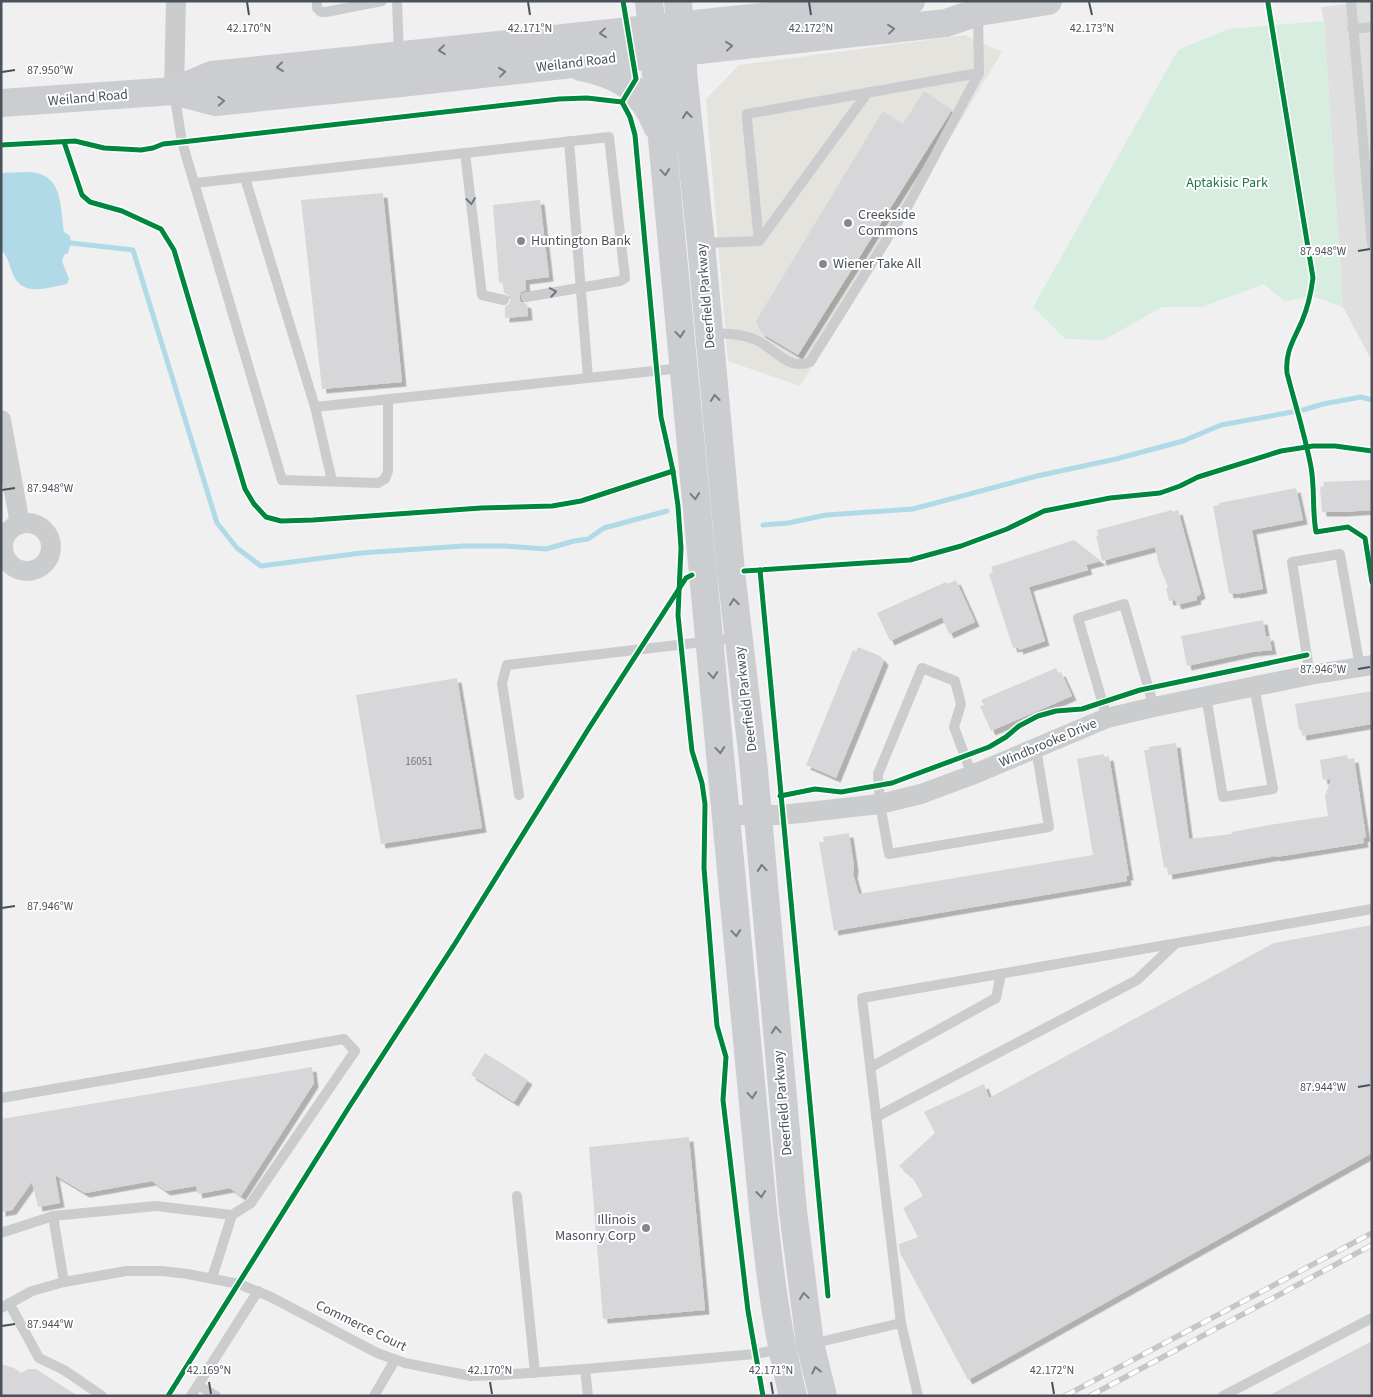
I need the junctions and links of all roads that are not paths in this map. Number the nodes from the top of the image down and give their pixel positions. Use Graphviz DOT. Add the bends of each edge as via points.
graph roads {
  1 [pos="176,1"];
  2 [pos="317,1"];
  3 [pos="382,1"];
  4 [pos="397,1"];
  5 [pos="649,1"];
  6 [pos="911,1"];
  7 [pos="952,1"];
  8 [pos="1048,1"];
  9 [pos="1351,1"];
  10 [pos="977,7"];
  11 [pos="1372,27"];
  12 [pos="1352,29"];
  13 [pos="669,32"];
  14 [pos="569,64"];
  15 [pos="400,69"];
  16 [pos="979,73"];
  17 [pos="174,91"];
  18 [pos="868,92"];
  19 [pos="1,104"];
  20 [pos="662,137"];
  21 [pos="569,141"];
  22 [pos="465,153"];
  23 [pos="245,178"];
  24 [pos="194,183"];
  25 [pos="760,240"];
  26 [pos="701,243"];
  27 [pos="1372,244"];
  28 [pos="580,288"];
  29 [pos="526,297"];
  30 [pos="504,300"];
  31 [pos="709,333"];
  32 [pos="683,368"];
  33 [pos="588,378"];
  34 [pos="388,399"];
  35 [pos="314,407"];
  36 [pos="1,420"];
  37 [pos="332,481"];
  38 [pos="20,524"];
  39 [pos="738,638"];
  40 [pos="709,640"];
  41 [pos="1366,666"];
  42 [pos="1310,675"];
  43 [pos="1254,686"];
  44 [pos="1206,696"];
  45 [pos="1154,707"];
  46 [pos="1108,718"];
  47 [pos="1036,748"];
  48 [pos="972,775"];
  49 [pos="519,795"];
  50 [pos="880,804"];
  51 [pos="726,815"];
  52 [pos="757,815"];
  53 [pos="1372,909"];
  54 [pos="1176,943"];
  55 [pos="1001,974"];
  56 [pos="870,1066"];
  57 [pos="1,1098"];
  58 [pos="876,1117"];
  59 [pos="517,1196"];
  60 [pos="53,1216"];
  61 [pos="232,1216"];
  62 [pos="1,1233"];
  63 [pos="212,1278"];
  64 [pos="64,1282"];
  65 [pos="258,1291"];
  66 [pos="5,1306"];
  67 [pos="1372,1318"];
  68 [pos="901,1323"];
  69 [pos="796,1347"];
  70 [pos="396,1360"];
  71 [pos="585,1369"];
  72 [pos="535,1373"];
  73 [pos="198,1385"];
  74 [pos="102,1396"];
  75 [pos="191,1396"];
  76 [pos="216,1396"];
  77 [pos="374,1396"];
  78 [pos="588,1396"];
  79 [pos="793,1396"];
  80 [pos="823,1396"];
  81 [pos="918,1396"];
  82 [pos="1223,1396"];
  1 -- 17 [label="street"];
  2 -- 3 [label="lane" via="321,12 326,12"];
  4 -- 15 [label="lane"];
  5 -- 13 [label="main road, Deerfield Parkway"];
  6 -- 13 [label="main road, Weiland Road"];
  7 -- 10 [label="main road"];
  8 -- 10 [label="main road, Weiland Road"];
  9 -- 12 [label="lane"];
  13 -- 10 [label="main road, Weiland Road, one-way" via="946,23"];
  10 -- 16 [label="lane"];
  11 -- 12 [label="lane"];
  12 -- 27 [label="lane"];
  13 -- 14 [label="main road, Weiland Road"];
  13 -- 15 [label="main road, Weiland Road, one-way"];
  13 -- 20 [label="main road, Deerfield Parkway"];
  26 -- 13 [label="main road, Deerfield Parkway, one-way"];
  15 -- 14 [label="main road, Weiland Road, one-way"];
  14 -- 20 [label="main road" via="595,70 632,87 642,97"];
  15 -- 17 [label="main road, Weiland Road" via="212,75"];
  16 -- 18 [label="lane"];
  16 -- 31 [label="lane" via="910,202 810,362 801,365 788,362 757,340"];
  17 -- 19 [label="main road, Weiland Road"];
  17 -- 24 [label="lane" via="182,142"];
  18 -- 25 [label="lane"];
  18 -- 25 [label="lane" via="747,114"];
  20 -- 32 [label="main road, Deerfield Parkway, one-way"];
  21 -- 22 [label="lane"];
  21 -- 28 [label="lane"];
  21 -- 28 [label="lane" via="608,136 626,274 620,281"];
  22 -- 23 [label="lane"];
  22 -- 30 [label="lane, one-way" via="482,295"];
  23 -- 24 [label="lane"];
  23 -- 35 [label="lane"];
  24 -- 37 [label="lane" via="282,480"];
  25 -- 26 [label="lane"];
  26 -- 31 [label="main road, Deerfield Parkway"];
  29 -- 28 [label="lane, one-way"];
  28 -- 33 [label="lane"];
  39 -- 31 [label="main road, Deerfield Parkway, one-way"];
  32 -- 33 [label="lane"];
  32 -- 40 [label="main road, Deerfield Parkway, one-way"];
  33 -- 34 [label="lane"];
  34 -- 35 [label="lane"];
  34 -- 37 [label="lane" via="388,471 385,479 378,483"];
  35 -- 37 [label="lane"];
  36 -- 38 [label="street"];
  39 -- 40 [label="lane"];
  39 -- 52 [label="main road, Deerfield Parkway"];
  40 -- 49 [label="lane" via="507,664 502,683"];
  40 -- 51 [label="main road, Deerfield Parkway, one-way"];
  41 -- 42 [label="street, Windbrooke Drive"];
  41 -- 42 [label="lane" via="1340,554 1292,562"];
  42 -- 43 [label="street, Windbrooke Drive"];
  43 -- 44 [label="street, Windbrooke Drive"];
  43 -- 44 [label="lane" via="1273,789 1223,797"];
  44 -- 45 [label="street, Windbrooke Drive"];
  45 -- 46 [label="street, Windbrooke Drive"];
  45 -- 46 [label="lane" via="1124,604 1078,618"];
  46 -- 47 [label="street, Windbrooke Drive"];
  47 -- 48 [label="street, Windbrooke Drive"];
  47 -- 50 [label="lane" via="1049,828 889,854"];
  48 -- 50 [label="street, Windbrooke Drive" via="921,794"];
  48 -- 50 [label="lane" via="954,727 961,704 955,681 922,668 878,774"];
  50 -- 52 [label="street, Windbrooke Drive"];
  51 -- 52 [label="street, Windbrooke Drive"];
  51 -- 69 [label="main road, Deerfield Parkway, one-way" via="772,1297"];
  69 -- 52 [label="main road, Deerfield Parkway, one-way" via="793,1211"];
  53 -- 54 [label="lane"];
  54 -- 55 [label="lane"];
  54 -- 58 [label="lane" via="1137,980"];
  55 -- 56 [label="lane" via="996,998"];
  55 -- 56 [label="lane" via="862,998"];
  56 -- 58 [label="lane"];
  57 -- 61 [label="lane" via="344,1039 355,1051 252,1203"];
  58 -- 68 [label="lane"];
  59 -- 72 [label="lane"];
  60 -- 61 [label="lane" via="156,1206"];
  60 -- 62 [label="lane"];
  60 -- 64 [label="lane"];
  61 -- 63 [label="lane"];
  63 -- 64 [label="lane, Commerce Court" via="162,1271 126,1271"];
  63 -- 65 [label="lane, Commerce Court"];
  64 -- 66 [label="lane, Commerce Court" via="32,1291"];
  65 -- 70 [label="lane, Commerce Court"];
  65 -- 73 [label="lane"];
  66 -- 74 [label="lane" via="40,1358"];
  67 -- 82 [label="lane"];
  68 -- 69 [label="lane, Commerce Court"];
  68 -- 81 [label="lane"];
  69 -- 71 [label="lane, Commerce Court" via="755,1354"];
  69 -- 79 [label="main road, Deerfield Parkway"];
  80 -- 69 [label="main road, Deerfield Parkway, one-way"];
  70 -- 72 [label="lane, Commerce Court" via="471,1376"];
  70 -- 77 [label="lane"];
  71 -- 72 [label="lane, Commerce Court"];
  71 -- 78 [label="lane"];
  73 -- 75 [label="lane"];
  73 -- 76 [label="lane"];
}
